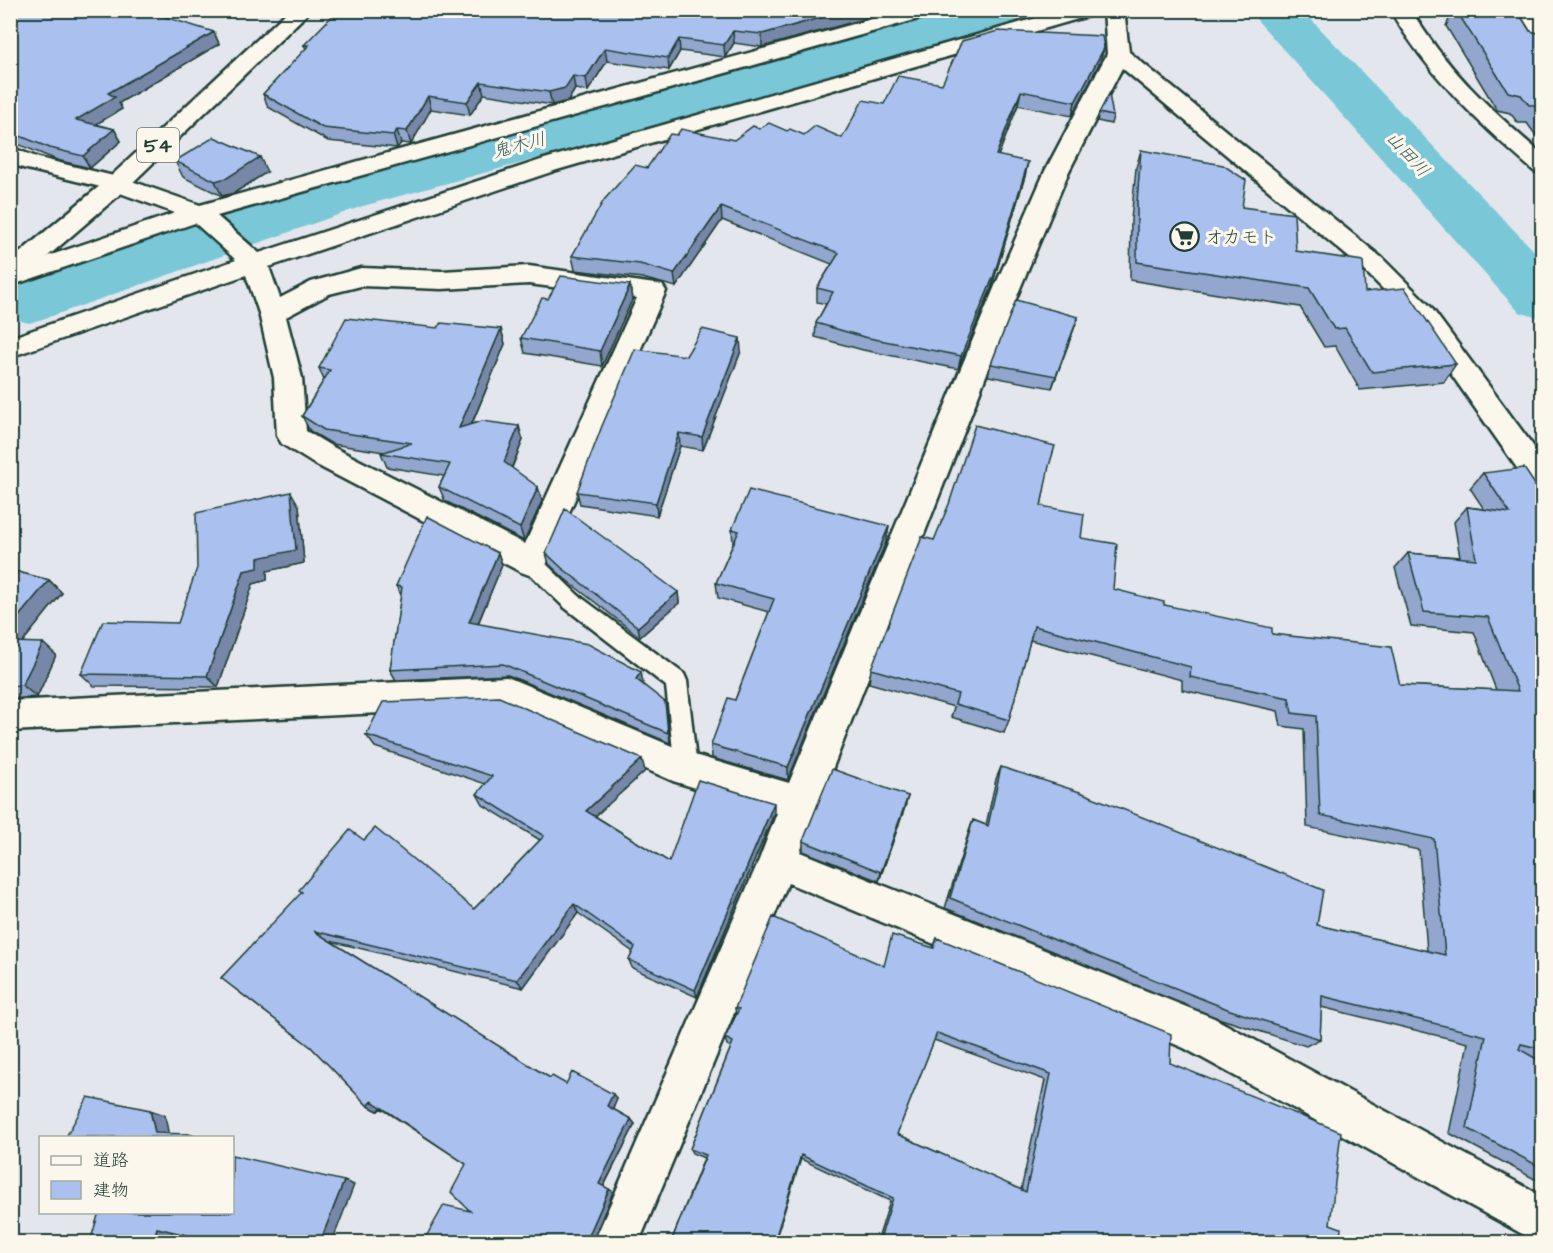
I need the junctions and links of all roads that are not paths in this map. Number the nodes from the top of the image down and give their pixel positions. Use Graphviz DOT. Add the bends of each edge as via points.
graph roads {
  1 [pos="301,10"];
  2 [pos="929,10"];
  3 [pos="1088,10"];
  4 [pos="1114,10"];
  5 [pos="1400,10"];
  6 [pos="1532,10"];
  7 [pos="1542,40"];
  8 [pos="1118,54"];
  9 [pos="10,154"];
  10 [pos="1542,166"];
  11 [pos="117,184"];
  12 [pos="199,213"];
  13 [pos="255,263"];
  14 [pos="10,277"];
  15 [pos="272,313"];
  16 [pos="10,348"];
  17 [pos="1542,480"];
  18 [pos="532,563"];
  19 [pos="10,716"];
  20 [pos="686,769"];
  21 [pos="799,803"];
  22 [pos="778,861"];
  23 [pos="1542,1220"];
  24 [pos="616,1242"];
  1 -- 11 [label="street, 54"];
  2 -- 12 [label="street"];
  3 -- 13 [label="street" via="549,165"];
  4 -- 8 [label="street"];
  5 -- 10 [label="street" via="1432,62 1472,104"];
  6 -- 7 [label="street" via="1536,32"];
  8 -- 17 [label="street" via="1373,264 1421,312"];
  8 -- 21 [label="street" via="1057,171 1008,286"];
  9 -- 11 [label="street"];
  11 -- 12 [label="street"];
  11 -- 14 [label="street, 54"];
  12 -- 13 [label="street"];
  12 -- 14 [label="street"];
  13 -- 15 [label="street"];
  13 -- 16 [label="street"];
  15 -- 18 [label="street" via="288,378 292,436"];
  15 -- 18 [label="street" via="320,288 361,277 442,280 529,275 653,291"];
  18 -- 20 [label="lane" via="571,601 676,681"];
  19 -- 20 [label="street" via="507,692"];
  20 -- 21 [label="street"];
  21 -- 22 [label="street"];
  22 -- 23 [label="street" via="1199,1033"];
  22 -- 24 [label="street"];
}
